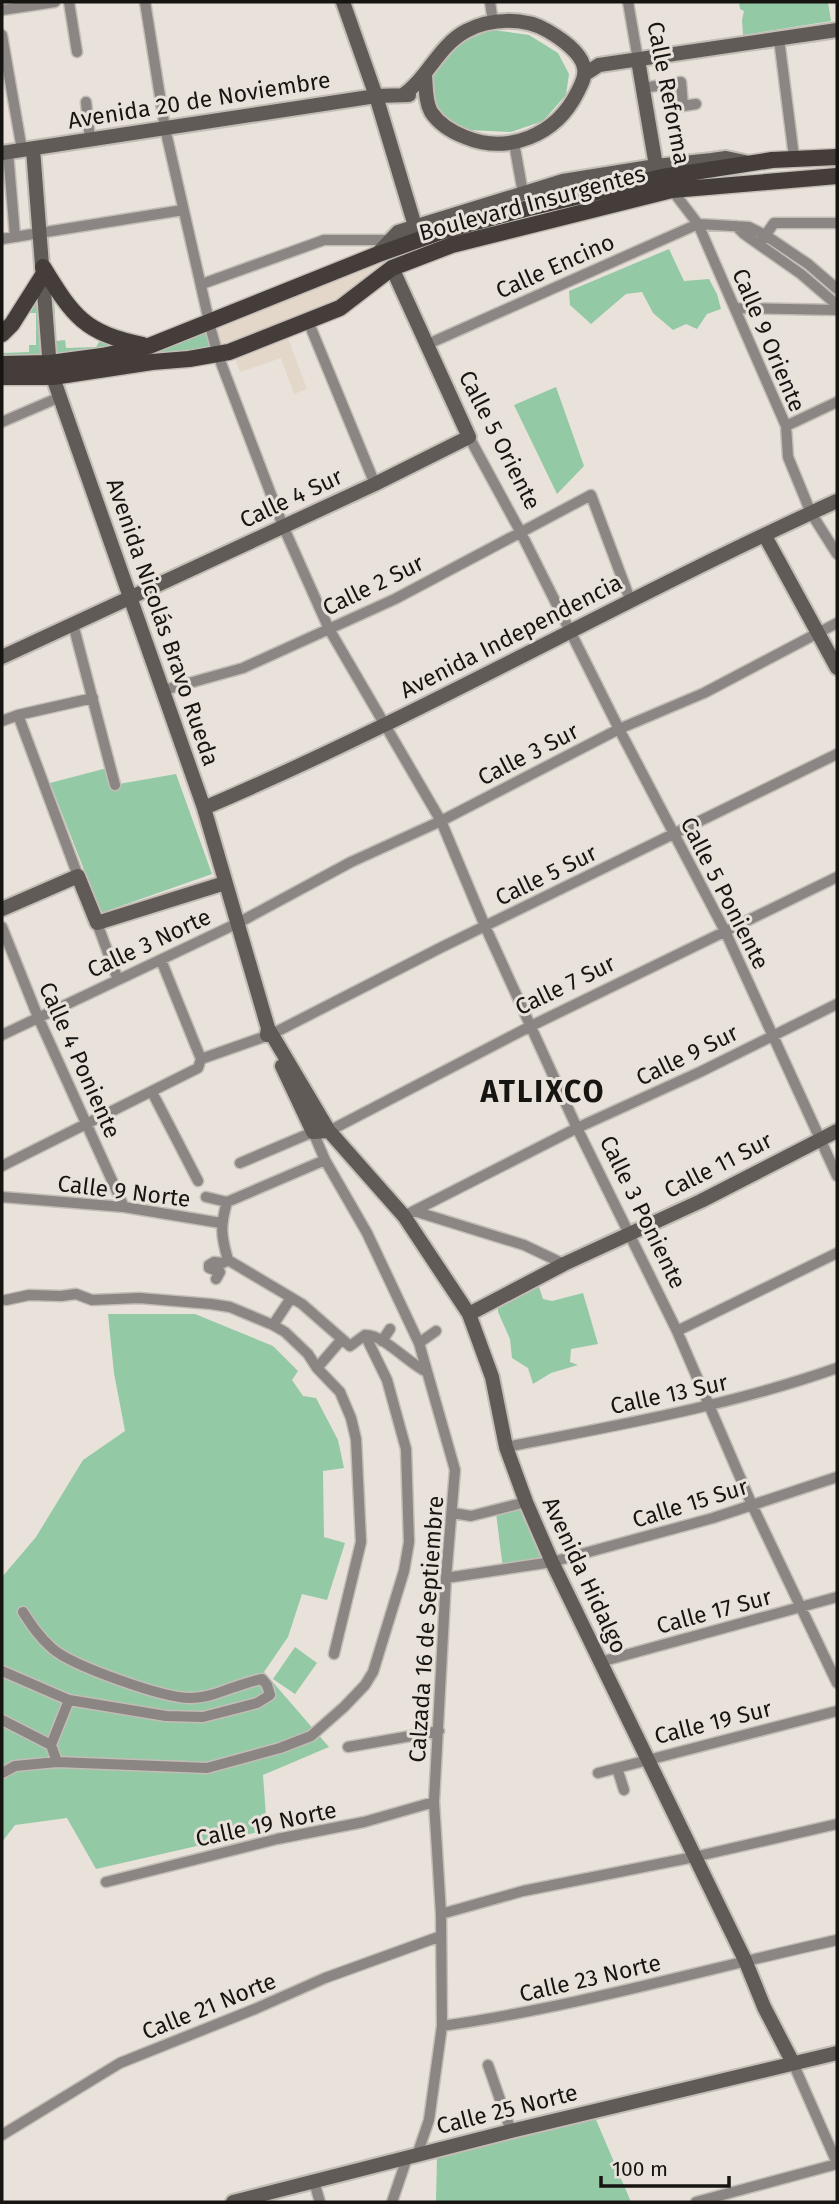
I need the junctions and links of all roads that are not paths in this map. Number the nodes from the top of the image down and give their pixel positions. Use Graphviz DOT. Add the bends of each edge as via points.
graph roads {
  1 [pos="55,2"];
  2 [pos="69,2"];
  3 [pos="145,2"];
  4 [pos="343,2"];
  5 [pos="490,2"];
  6 [pos="628,2"];
  7 [pos="2,10"];
  8 [pos="493,22"];
  9 [pos="837,30"];
  10 [pos="2,35"];
  11 [pos="779,38"];
  12 [pos="77,52"];
  13 [pos="638,60"];
  14 [pos="583,68"];
  15 [pos="425,75"];
  16 [pos="643,88"];
  17 [pos="402,95"];
  18 [pos="376,96"];
  19 [pos="427,100"];
  20 [pos="86,102"];
  21 [pos="696,104"];
  22 [pos="164,128"];
  23 [pos="90,139"];
  24 [pos="514,143"];
  25 [pos="16,151"];
  26 [pos="794,157"];
  27 [pos="837,158"];
  28 [pos="837,176"];
  29 [pos="663,178"];
  30 [pos="523,193"];
  31 [pos="183,210"];
  32 [pos="837,223"];
  33 [pos="698,224"];
  34 [pos="415,226"];
  35 [pos="40,232"];
  36 [pos="15,236"];
  37 [pos="2,239"];
  38 [pos="762,239"];
  39 [pos="391,240"];
  40 [pos="376,255"];
  41 [pos="392,268"];
  42 [pos="43,271"];
  43 [pos="202,284"];
  44 [pos="837,289"];
  45 [pos="837,305"];
  46 [pos="735,308"];
  47 [pos="837,310"];
  48 [pos="308,321"];
  49 [pos="210,327"];
  50 [pos="2,334"];
  51 [pos="428,344"];
  52 [pos="149,346"];
  53 [pos="218,355"];
  54 [pos="2,364"];
  55 [pos="52,370"];
  56 [pos="2,377"];
  57 [pos="60,397"];
  58 [pos="837,402"];
  59 [pos="2,422"];
  60 [pos="786,426"];
  61 [pos="469,437"];
  62 [pos="375,484"];
  63 [pos="837,501"];
  64 [pos="811,513"];
  65 [pos="283,526"];
  66 [pos="520,531"];
  67 [pos="765,536"];
  68 [pos="837,554"];
  69 [pos="130,596"];
  70 [pos="631,602"];
  71 [pos="837,623"];
  72 [pos="73,624"];
  73 [pos="329,629"];
  74 [pos="570,631"];
  75 [pos="819,632"];
  76 [pos="2,657"];
  77 [pos="837,668"];
  78 [pos="164,690"];
  79 [pos="93,698"];
  80 [pos="18,715"];
  81 [pos="2,721"];
  82 [pos="384,726"];
  83 [pos="619,729"];
  84 [pos="837,754"];
  85 [pos="116,785"];
  86 [pos="204,808"];
  87 [pos="441,821"];
  88 [pos="674,834"];
  89 [pos="78,876"];
  90 [pos="837,877"];
  91 [pos="226,883"];
  92 [pos="2,909"];
  93 [pos="97,923"];
  94 [pos="238,923"];
  95 [pos="485,926"];
  96 [pos="2,927"];
  97 [pos="725,931"];
  98 [pos="162,960"];
  99 [pos="118,981"];
  100 [pos="837,1004"];
  101 [pos="38,1017"];
  102 [pos="531,1026"];
  103 [pos="269,1032"];
  104 [pos="2,1035"];
  105 [pos="772,1035"];
  106 [pos="201,1059"];
  107 [pos="152,1092"];
  108 [pos="87,1125"];
  109 [pos="577,1128"];
  110 [pos="837,1130"];
  111 [pos="329,1131"];
  112 [pos="313,1132"];
  113 [pos="819,1139"];
  114 [pos="325,1160"];
  115 [pos="240,1163"];
  116 [pos="2,1166"];
  117 [pos="837,1176"];
  118 [pos="198,1181"];
  119 [pos="2,1197"];
  120 [pos="206,1197"];
  121 [pos="228,1202"];
  122 [pos="124,1207"];
  123 [pos="409,1213"];
  124 [pos="221,1223"];
  125 [pos="628,1234"];
  126 [pos="837,1253"];
  127 [pos="228,1260"];
  128 [pos="564,1264"];
  129 [pos="216,1279"];
  130 [pos="291,1298"];
  131 [pos="6,1300"];
  132 [pos="469,1314"];
  133 [pos="273,1325"];
  134 [pos="390,1329"];
  135 [pos="436,1331"];
  136 [pos="677,1331"];
  137 [pos="365,1335"];
  138 [pos="342,1339"];
  139 [pos="382,1341"];
  140 [pos="418,1343"];
  141 [pos="317,1368"];
  142 [pos="837,1368"];
  143 [pos="427,1373"];
  144 [pos="711,1406"];
  145 [pos="506,1447"];
  146 [pos="455,1470"];
  147 [pos="837,1477"];
  148 [pos="526,1502"];
  149 [pos="752,1505"];
  150 [pos="453,1514"];
  151 [pos="466,1514"];
  152 [pos="552,1562"];
  153 [pos="446,1578"];
  154 [pos="837,1597"];
  155 [pos="800,1608"];
  156 [pos="23,1612"];
  157 [pos="334,1654"];
  158 [pos="600,1662"];
  159 [pos="2,1671"];
  160 [pos="837,1683"];
  161 [pos="69,1700"];
  162 [pos="837,1711"];
  163 [pos="2,1720"];
  164 [pos="439,1731"];
  165 [pos="51,1745"];
  166 [pos="348,1747"];
  167 [pos="648,1759"];
  168 [pos="57,1762"];
  169 [pos="617,1768"];
  170 [pos="2,1773"];
  171 [pos="598,1773"];
  172 [pos="624,1790"];
  173 [pos="434,1802"];
  174 [pos="837,1824"];
  175 [pos="694,1857"];
  176 [pos="106,1882"];
  177 [pos="441,1914"];
  178 [pos="441,1936"];
  179 [pos="837,1940"];
  180 [pos="745,1960"];
  181 [pos="442,2026"];
  182 [pos="837,2053"];
  183 [pos="793,2063"];
  184 [pos="488,2065"];
  185 [pos="511,2131"];
  186 [pos="2,2135"];
  187 [pos="412,2156"];
  188 [pos="837,2164"];
  189 [pos="314,2182"];
  190 [pos="258,2200"];
  191 [pos="233,2202"];
  192 [pos="320,2202"];
  193 [pos="392,2202"];
  194 [pos="696,2202"];
  1 -- 7 [label="street"];
  2 -- 12 [label="street"];
  3 -- 22 [label="street, Calle 3 Poniente"];
  4 -- 18 [label="street"];
  5 -- 8 [label="street"];
  6 -- 13 [label="street, Calle Reforma"];
  8 -- 14 [label="street" via="510,20 546,29"];
  8 -- 15 [label="street" via="466,31 445,47"];
  9 -- 11 [label="street"];
  10 -- 25 [label="street"];
  11 -- 13 [label="street"];
  11 -- 26 [label="street"];
  13 -- 14 [label="street"];
  13 -- 16 [label="street, Calle Reforma"];
  14 -- 24 [label="street" via="574,100 562,116 546,130"];
  15 -- 17 [label="street"];
  15 -- 19 [label="street"];
  16 -- 21 [label="street" via="681,82 683,106"];
  16 -- 29 [label="street, Calle Reforma"];
  17 -- 18 [label="street, Avenida 20 de Noviembre"];
  17 -- 19 [label="street, Avenida 20 de Noviembre"];
  18 -- 22 [label="street, Avenida 20 de Noviembre"];
  18 -- 34 [label="street"];
  19 -- 24 [label="street" via="441,124 457,134 492,144"];
  20 -- 23 [label="street"];
  22 -- 23 [label="street, Avenida 20 de Noviembre"];
  22 -- 31 [label="street, Calle 3 Poniente"];
  23 -- 25 [label="street, Avenida 20 de Noviembre"];
  24 -- 30 [label="street"];
  25 -- 35 [label="street, Avenida Nicolás Bravo Rueda"];
  25 -- 36 [label="street"];
  26 -- 27 [label="main road, Boulevard Insurgentes"];
  26 -- 29 [label="main road, Boulevard Insurgentes"];
  28 -- 29 [label="main road, Boulevard Insurgentes"];
  29 -- 30 [label="street, Boulevard Insurgentes" via="563,181"];
  29 -- 33 [label="street, Calle 9 Oriente"];
  29 -- 40 [label="main road, Boulevard Insurgentes" via="481,220"];
  29 -- 41 [label="main road, Boulevard Insurgentes"];
  30 -- 34 [label="street, Boulevard Insurgentes"];
  31 -- 35 [label="street"];
  31 -- 43 [label="street, Calle 3 Poniente"];
  32 -- 38 [label="street" via="774,223"];
  33 -- 38 [label="street" via="749,227"];
  33 -- 46 [label="street, Calle 9 Oriente"];
  33 -- 51 [label="street, Calle Encino"];
  34 -- 39 [label="street, Boulevard Insurgentes"];
  35 -- 36 [label="street"];
  35 -- 42 [label="street, Avenida Nicolás Bravo Rueda"];
  36 -- 37 [label="street"];
  38 -- 44 [label="street" via="808,264"];
  38 -- 45 [label="street"];
  39 -- 40 [label="street, Boulevard Insurgentes"];
  39 -- 43 [label="street" via="324,240"];
  40 -- 49 [label="main road, Boulevard Insurgentes"];
  41 -- 48 [label="main road, Boulevard Insurgentes" via="340,308"];
  41 -- 51 [label="street, Calle 5 Oriente"];
  42 -- 50 [label="main road"];
  42 -- 52 [label="main road" via="83,322 110,337"];
  42 -- 55 [label="street, Avenida Nicolás Bravo Rueda"];
  43 -- 49 [label="street, Calle 3 Poniente"];
  46 -- 47 [label="street"];
  46 -- 60 [label="street, Calle 9 Oriente"];
  48 -- 53 [label="main road, Boulevard Insurgentes"];
  48 -- 62 [label="street"];
  49 -- 52 [label="main road, Boulevard Insurgentes"];
  49 -- 53 [label="street, Calle 3 Poniente"];
  51 -- 61 [label="street, Calle 5 Oriente"];
  52 -- 55 [label="main road, Boulevard Insurgentes"];
  53 -- 55 [label="main road, Boulevard Insurgentes"];
  53 -- 65 [label="street, Calle 3 Poniente"];
  54 -- 55 [label="main road"];
  55 -- 56 [label="main road"];
  55 -- 57 [label="street, Avenida Nicolás Bravo Rueda"];
  57 -- 59 [label="street"];
  57 -- 69 [label="street, Avenida Nicolás Bravo Rueda"];
  58 -- 60 [label="street"];
  60 -- 64 [label="street, Calle 9 Oriente" via="788,457"];
  61 -- 62 [label="street, Calle 4 Sur"];
  61 -- 66 [label="street, Calle 5 Oriente"];
  62 -- 65 [label="street, Calle 4 Sur"];
  63 -- 64 [label="street, Avenida Independencia"];
  64 -- 67 [label="street, Avenida Independencia"];
  64 -- 68 [label="street, Calle 9 Oriente"];
  65 -- 69 [label="street, Calle 4 Sur"];
  65 -- 73 [label="street, Calle 3 Poniente"];
  66 -- 70 [label="street, Calle 2 Sur" via="591,495"];
  66 -- 73 [label="street, Calle 2 Sur"];
  66 -- 74 [label="street, Calle 5 Oriente"];
  67 -- 70 [label="street, Avenida Independencia"];
  67 -- 75 [label="street"];
  69 -- 72 [label="street, Calle 4 Sur"];
  69 -- 78 [label="street, Avenida Nicolás Bravo Rueda"];
  70 -- 74 [label="street, Avenida Independencia"];
  71 -- 75 [label="street, Calle 3 Sur"];
  72 -- 76 [label="street, Calle 4 Sur"];
  72 -- 79 [label="street"];
  73 -- 78 [label="street, Calle 2 Sur" via="243,668"];
  73 -- 82 [label="street, Calle 3 Poniente"];
  74 -- 82 [label="street, Avenida Independencia"];
  74 -- 83 [label="street, Calle 5 Poniente"];
  75 -- 77 [label="street"];
  75 -- 83 [label="street, Calle 3 Sur" via="704,693"];
  78 -- 86 [label="street, Avenida Nicolás Bravo Rueda"];
  79 -- 80 [label="street"];
  79 -- 85 [label="street"];
  80 -- 81 [label="street"];
  80 -- 89 [label="street"];
  82 -- 86 [label="street, Avenida Independencia"];
  82 -- 87 [label="street, Calle 3 Poniente"];
  83 -- 87 [label="street, Calle 3 Sur"];
  83 -- 88 [label="street, Calle 5 Poniente"];
  84 -- 88 [label="street, Calle 5 Sur"];
  86 -- 91 [label="street, Avenida Nicolás Bravo Rueda"];
  87 -- 94 [label="street, Calle 3 Sur" via="351,862"];
  87 -- 95 [label="street, Calle 3 Poniente"];
  88 -- 95 [label="street, Calle 5 Sur"];
  88 -- 97 [label="street, Calle 5 Poniente"];
  89 -- 92 [label="street"];
  89 -- 93 [label="street"];
  90 -- 97 [label="street, Calle 7 Sur"];
  91 -- 93 [label="street"];
  91 -- 94 [label="street, Avenida Hidalgo"];
  93 -- 99 [label="street"];
  94 -- 98 [label="street, Calle 3 Norte"];
  94 -- 103 [label="street, Avenida Hidalgo"];
  95 -- 102 [label="street, Calle 3 Poniente"];
  95 -- 103 [label="street, Calle 5 Sur"];
  96 -- 101 [label="street, Calle 4 Poniente"];
  97 -- 102 [label="street, Calle 7 Sur"];
  97 -- 105 [label="street, Calle 5 Poniente"];
  98 -- 99 [label="street, Calle 3 Norte"];
  98 -- 106 [label="street"];
  99 -- 101 [label="street, Calle 3 Norte"];
  100 -- 105 [label="street, Calle 9 Sur"];
  101 -- 104 [label="street, Calle 3 Norte"];
  101 -- 108 [label="street, Calle 4 Poniente"];
  102 -- 109 [label="street, Calle 3 Poniente"];
  102 -- 111 [label="street, Calle 7 Sur"];
  103 -- 106 [label="street, Calle 5 Sur"];
  103 -- 111 [label="street, Avenida Hidalgo"];
  103 -- 112 [label="street, Avenida Hidalgo"];
  105 -- 109 [label="street, Calle 9 Sur"];
  105 -- 113 [label="street, Calle 5 Poniente"];
  106 -- 107 [label="street, Calle 5 Sur" via="198,1068"];
  107 -- 108 [label="street, Calle 5 Sur"];
  107 -- 118 [label="street"];
  108 -- 116 [label="street, Calle 5 Sur"];
  108 -- 122 [label="street, Calle 4 Poniente"];
  109 -- 123 [label="street, Calle 9 Sur"];
  109 -- 125 [label="street, Calle 3 Poniente"];
  110 -- 113 [label="street, Calle 11 Sur"];
  111 -- 112 [label="street, Calle 7 Sur"];
  111 -- 123 [label="street, Avenida Hidalgo"];
  112 -- 114 [label="street, Calzada 16 de Septiembre"];
  112 -- 115 [label="street"];
  113 -- 117 [label="street, Calle 5 Poniente"];
  113 -- 125 [label="street, Calle 11 Sur"];
  114 -- 121 [label="street"];
  114 -- 140 [label="street, Calzada 16 de Septiembre" via="368,1233"];
  119 -- 122 [label="street, Calle 9 Norte"];
  120 -- 121 [label="street"];
  121 -- 124 [label="street, Calle 9 Norte"];
  122 -- 124 [label="street, Calle 9 Norte"];
  123 -- 128 [label="street" via="524,1245"];
  123 -- 132 [label="street, Avenida Hidalgo"];
  124 -- 127 [label="street"];
  125 -- 128 [label="street, Calle 11 Sur"];
  125 -- 136 [label="street, Calle 3 Poniente"];
  126 -- 136 [label="street"];
  127 -- 129 [label="street" via="209,1265 220,1272"];
  127 -- 130 [label="street"];
  128 -- 132 [label="street, Calle 11 Sur"];
  130 -- 133 [label="street"];
  130 -- 138 [label="street"];
  131 -- 133 [label="street" via="76,1294 92,1300 139,1298 176,1307 230,1307"];
  132 -- 145 [label="street, Avenida Hidalgo" via="492,1377"];
  133 -- 141 [label="street" via="308,1354"];
  134 -- 139 [label="street"];
  135 -- 140 [label="street"];
  136 -- 144 [label="street, Calle 3 Poniente"];
  137 -- 138 [label="street" via="350,1346"];
  137 -- 139 [label="street"];
  137 -- 168 [label="street" via="387,1380 406,1449 409,1542 396,1598 365,1685 311,1736 207,1768"];
  138 -- 141 [label="street"];
  139 -- 143 [label="street"];
  140 -- 143 [label="street, Calzada 16 de Septiembre"];
  141 -- 157 [label="street" via="340,1392 351,1418 359,1474 361,1542"];
  142 -- 144 [label="street, Calle 13 Sur"];
  143 -- 146 [label="street, Calzada 16 de Septiembre"];
  144 -- 145 [label="street, Calle 13 Sur"];
  144 -- 149 [label="street, Calle 3 Poniente"];
  145 -- 148 [label="street, Avenida Hidalgo"];
  146 -- 150 [label="street, Calzada 16 de Septiembre"];
  146 -- 151 [label="street"];
  147 -- 149 [label="street, Calle 15 Sur"];
  148 -- 151 [label="street"];
  148 -- 152 [label="street, Avenida Hidalgo"];
  149 -- 152 [label="street, Calle 15 Sur"];
  149 -- 155 [label="street, Calle 3 Poniente"];
  150 -- 151 [label="street"];
  150 -- 153 [label="street, Calzada 16 de Septiembre"];
  152 -- 153 [label="street, Calle 15 Sur"];
  152 -- 158 [label="street, Avenida Hidalgo"];
  153 -- 164 [label="street, Calzada 16 de Septiembre"];
  154 -- 155 [label="street, Calle 17 Sur"];
  155 -- 158 [label="street, Calle 17 Sur"];
  155 -- 160 [label="street, Calle 3 Poniente"];
  156 -- 161 [label="street" via="56,1652 171,1696 215,1695 262,1679 270,1695 257,1703 203,1717 166,1716"];
  158 -- 167 [label="street, Avenida Hidalgo"];
  159 -- 161 [label="street"];
  161 -- 165 [label="street"];
  162 -- 167 [label="street, Calle 19 Sur"];
  163 -- 165 [label="street"];
  164 -- 166 [label="street"];
  164 -- 173 [label="street, Calzada 16 de Septiembre"];
  165 -- 168 [label="street"];
  167 -- 169 [label="street, Calle 19 Sur"];
  167 -- 175 [label="street, Avenida Hidalgo"];
  168 -- 170 [label="street" via="15,1766"];
  169 -- 171 [label="street, Calle 19 Sur"];
  169 -- 172 [label="street"];
  173 -- 176 [label="street, Calle 19 Norte"];
  173 -- 177 [label="street, Calzada 16 de Septiembre"];
  174 -- 175 [label="street"];
  175 -- 177 [label="street" via="523,1891"];
  175 -- 180 [label="street, Avenida Hidalgo"];
  177 -- 178 [label="street, Calzada 16 de Septiembre"];
  178 -- 181 [label="street, Calzada 16 de Septiembre"];
  178 -- 186 [label="street, Calle 21 Norte" via="325,1978 120,2063"];
  179 -- 180 [label="street, Calle 23 Norte"];
  180 -- 181 [label="street, Calle 23 Norte" via="550,2008"];
  180 -- 183 [label="street, Avenida Hidalgo"];
  181 -- 187 [label="street, Calzada 16 de Septiembre" via="429,2120"];
  182 -- 183 [label="street, Calle 25 Norte"];
  183 -- 185 [label="street, Calle 25 Norte"];
  183 -- 188 [label="street, Avenida Hidalgo"];
  184 -- 185 [label="street"];
  185 -- 187 [label="street, Calle 25 Norte"];
  187 -- 189 [label="street, Calle 25 Norte"];
  187 -- 193 [label="street, Calzada 16 de Septiembre"];
  188 -- 194 [label="street"];
  189 -- 190 [label="street, Calle 25 Norte"];
  189 -- 192 [label="street"];
  190 -- 191 [label="street, Calle 25 Norte"];
}
